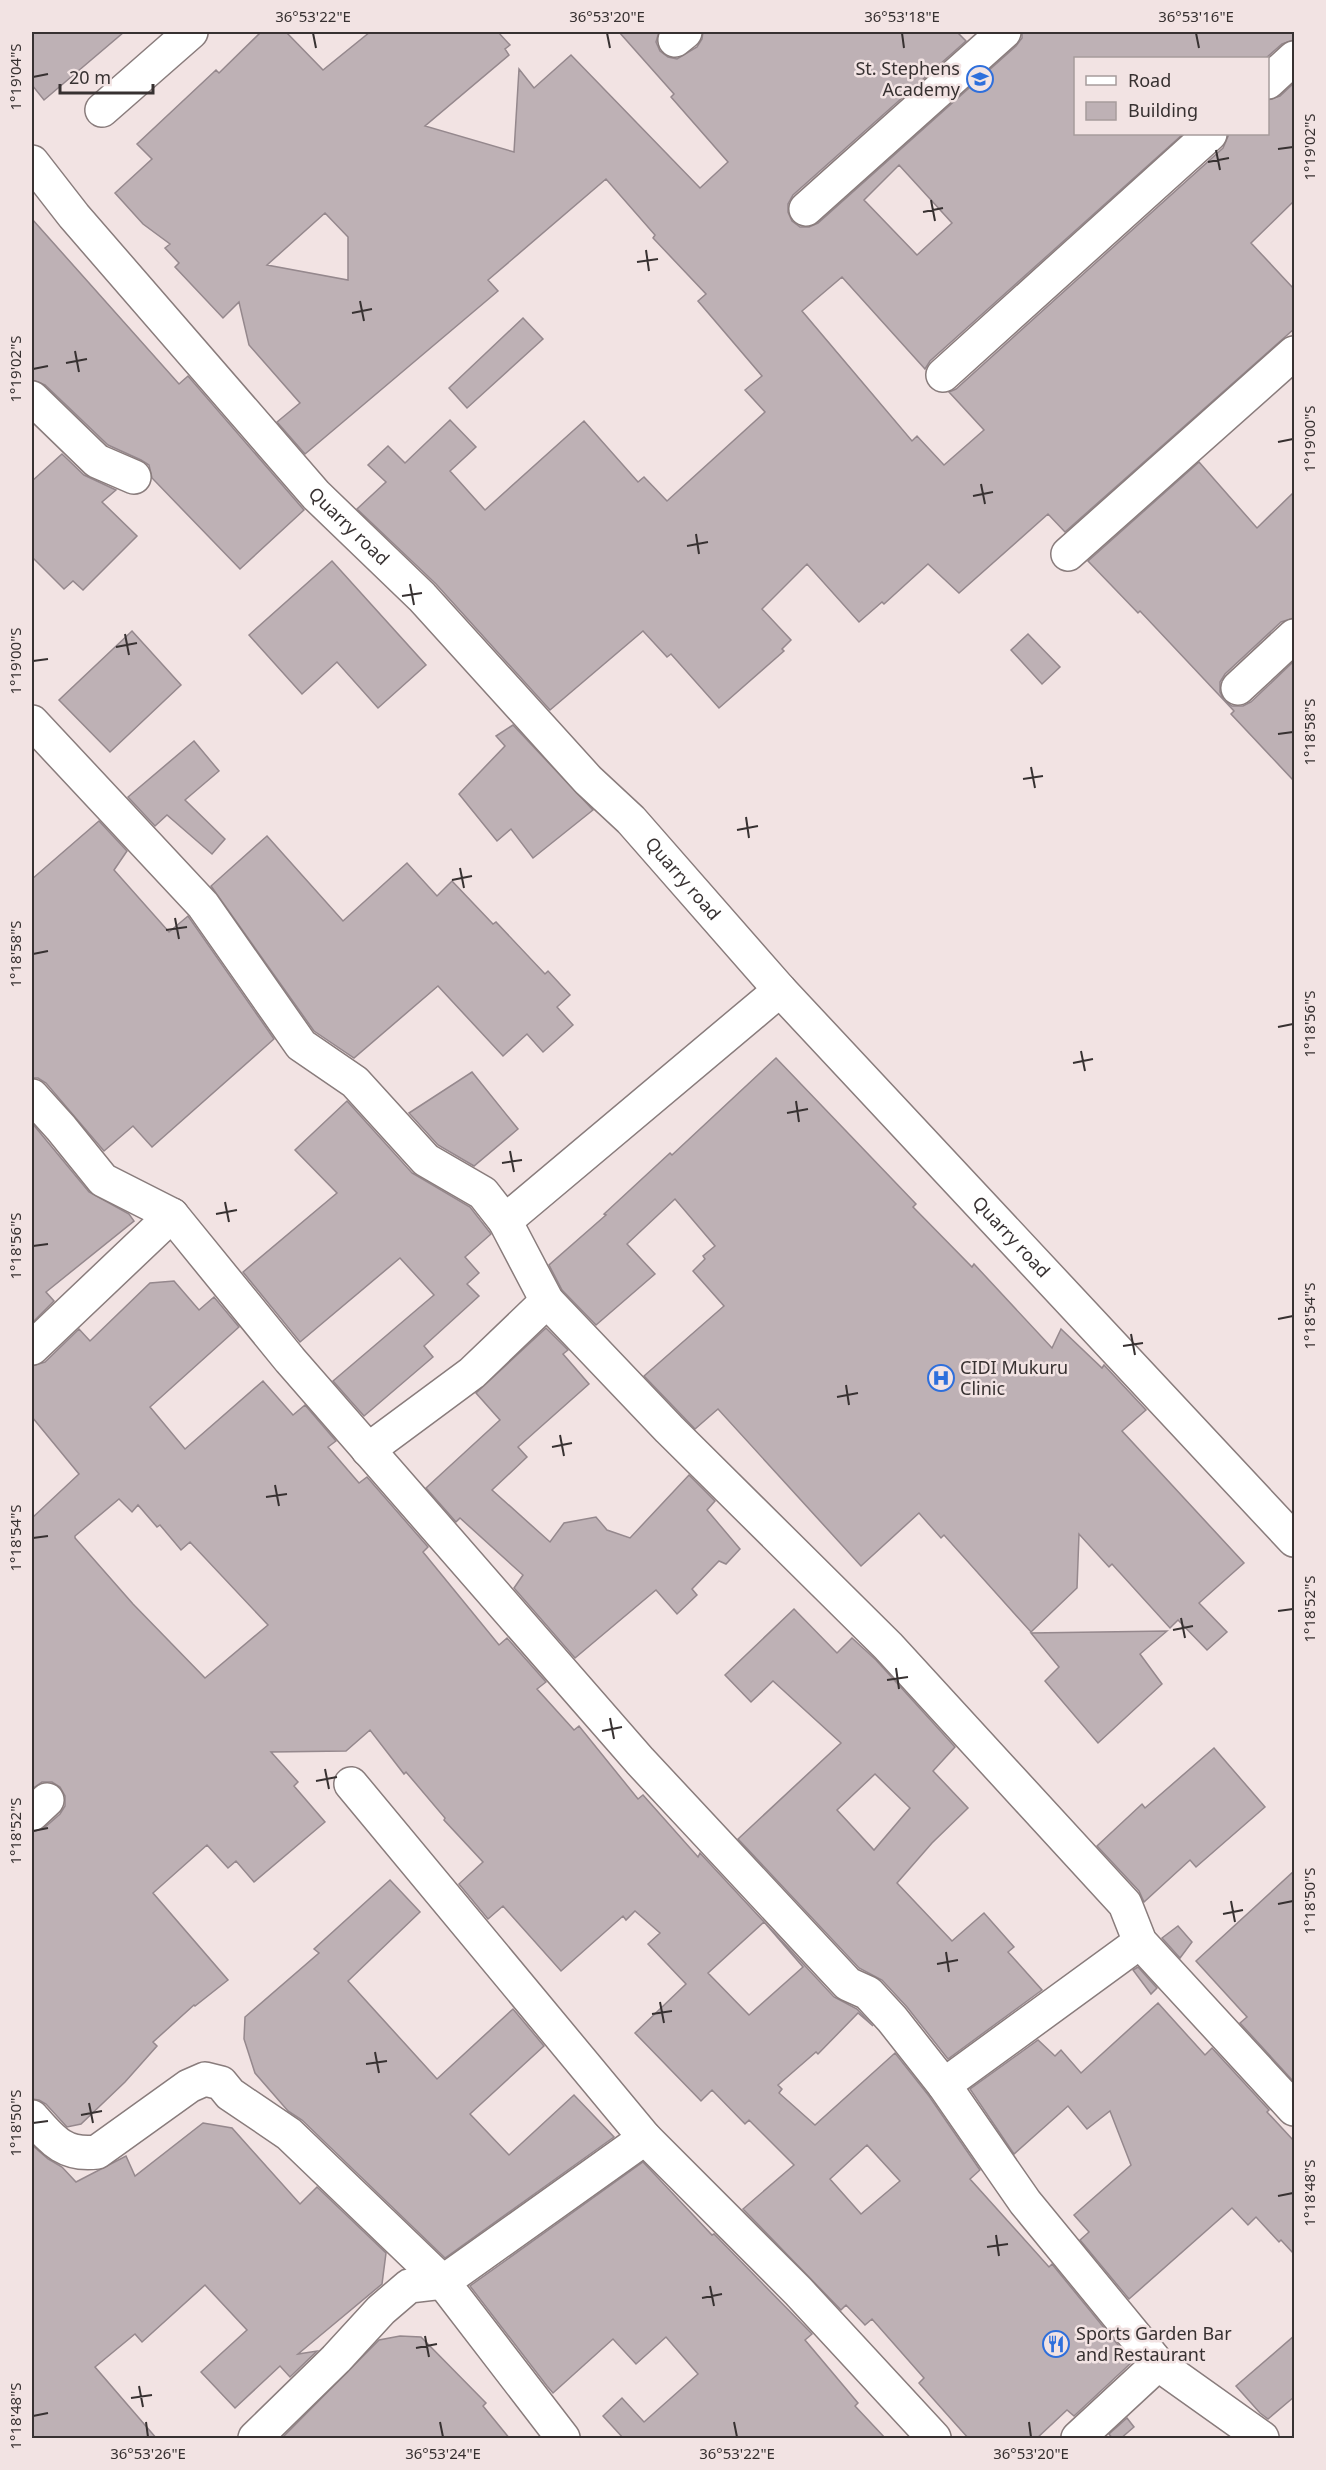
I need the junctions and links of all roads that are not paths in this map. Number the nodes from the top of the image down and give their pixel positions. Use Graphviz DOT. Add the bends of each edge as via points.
graph roads {
  1 [pos="191,32"];
  2 [pos="1004,32"];
  3 [pos="1294,58"];
  4 [pos="1269,81"];
  5 [pos="102,110"];
  6 [pos="1209,135"];
  7 [pos="32,162"];
  8 [pos="806,208"];
  9 [pos="1294,353"];
  10 [pos="943,375"];
  11 [pos="32,398"];
  12 [pos="134,477"];
  13 [pos="1068,554"];
  14 [pos="1294,636"];
  15 [pos="1238,688"];
  16 [pos="32,722"];
  17 [pos="780,990"];
  18 [pos="32,1096"];
  19 [pos="172,1215"];
  20 [pos="505,1221"];
  21 [pos="547,1300"];
  22 [pos="32,1348"];
  23 [pos="368,1450"];
  24 [pos="1294,1540"];
  25 [pos="351,1784"];
  26 [pos="1140,1942"];
  27 [pos="944,2085"];
  28 [pos="1294,2109"];
  29 [pos="32,2117"];
  30 [pos="645,2138"];
  31 [pos="443,2282"];
  32 [pos="1158,2364"];
  33 [pos="255,2439"];
  34 [pos="563,2439"];
  35 [pos="934,2439"];
  36 [pos="1078,2439"];
  37 [pos="1262,2439"];
  1 -- 5 [label="street"];
  2 -- 8 [label="street"];
  3 -- 4 [label="street"];
  6 -- 10 [label="street"];
  7 -- 17 [label="street, Quarry road" via="316,495 422,597 588,780 631,820"];
  9 -- 13 [label="street"];
  11 -- 12 [label="street" via="97,461"];
  14 -- 15 [label="street"];
  16 -- 20 [label="street" via="203,905 301,1045 355,1082 426,1160 483,1193"];
  17 -- 20 [label="street"];
  17 -- 24 [label="street, Quarry road"];
  18 -- 19 [label="street" via="103,1180"];
  19 -- 22 [label="street"];
  19 -- 23 [label="street"];
  20 -- 21 [label="street"];
  21 -- 23 [label="street" via="472,1373"];
  21 -- 26 [label="street" via="669,1429 888,1646 1125,1904"];
  23 -- 27 [label="street" via="640,1761 848,1984 868,1993"];
  25 -- 30 [label="street"];
  26 -- 27 [label="street"];
  26 -- 28 [label="street"];
  27 -- 32 [label="street" via="1025,2202"];
  29 -- 31 [label="street" via="60,2147 81,2154 97,2152 189,2086 205,2079 221,2083 230,2094 289,2134"];
  30 -- 31 [label="street"];
  30 -- 35 [label="street" via="798,2292"];
  31 -- 33 [label="street" via="409,2286"];
  31 -- 34 [label="street"];
  32 -- 36 [label="street"];
  32 -- 37 [label="street"];
}
